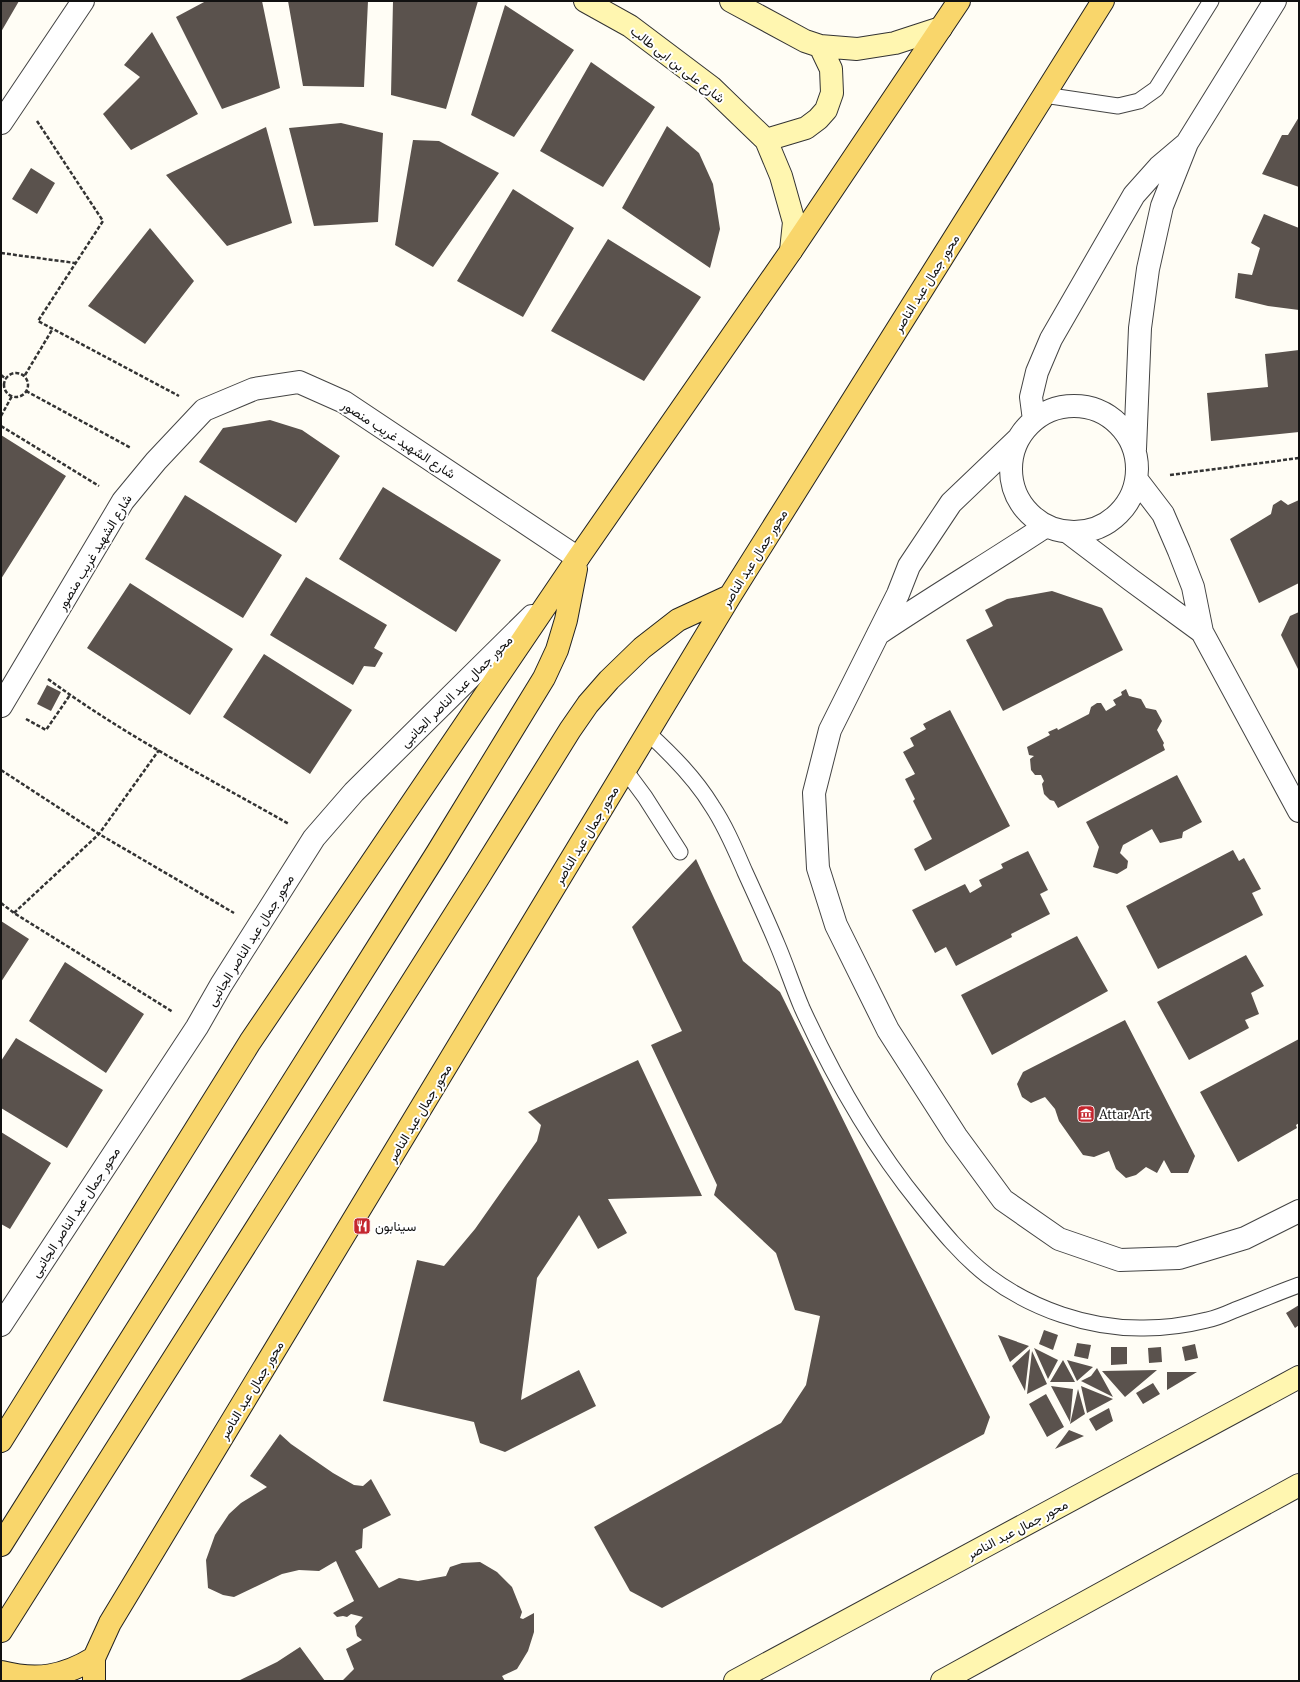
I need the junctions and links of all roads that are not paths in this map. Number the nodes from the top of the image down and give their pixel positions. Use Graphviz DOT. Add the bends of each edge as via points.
graph roads {
  1 [pos="585,1"];
  2 [pos="731,1"];
  3 [pos="959,1"];
  4 [pos="1103,1"];
  5 [pos="1211,1"];
  6 [pos="1275,1"];
  7 [pos="84,2"];
  8 [pos="940,28"];
  9 [pos="820,46"];
  10 [pos="1044,95"];
  11 [pos="1,123"];
  12 [pos="766,140"];
  13 [pos="1187,143"];
  14 [pos="791,251"];
  15 [pos="1034,420"];
  16 [pos="1018,439"];
  17 [pos="1135,449"];
  18 [pos="1137,480"];
  19 [pos="1046,526"];
  20 [pos="1069,533"];
  21 [pos="578,558"];
  22 [pos="730,596"];
  23 [pos="552,597"];
  24 [pos="1202,632"];
  25 [pos="877,634"];
  26 [pos="1,705"];
  27 [pos="648,732"];
  28 [pos="626,770"];
  29 [pos="1299,811"];
  30 [pos="680,852"];
  31 [pos="1299,1211"];
  32 [pos="1299,1286"];
  33 [pos="1,1325"];
  34 [pos="1299,1377"];
  35 [pos="1,1441"];
  36 [pos="1299,1484"];
  37 [pos="1,1545"];
  38 [pos="1,1631"];
  39 [pos="94,1658"];
  40 [pos="1,1672"];
  41 [pos="94,1681"];
  42 [pos="735,1681"];
  43 [pos="942,1681"];
  1 -- 12 [label="main road, شارع على بن ابى طالب" via="630,26 711,87"];
  2 -- 9 [label="main road" via="805,41"];
  3 -- 8 [label="main road"];
  4 -- 10 [label="main road, محور جمال عبد الناصر"];
  5 -- 10 [label="lane" via="1156,89 1139,101 1118,106"];
  6 -- 13 [label="street"];
  7 -- 11 [label="street"];
  8 -- 9 [label="main road" via="895,43 857,48"];
  8 -- 14 [label="main road"];
  9 -- 12 [label="main road" via="831,69 832,93 826,110 806,128"];
  10 -- 22 [label="main road, محور جمال عبد الناصر"];
  12 -- 14 [label="main road, شارع على بن ابى طالب" via="781,176 794,222"];
  13 -- 15 [label="street" via="1134,194 1051,339 1037,372 1031,397"];
  13 -- 17 [label="street" via="1162,206 1148,269 1140,328"];
  14 -- 21 [label="main road"];
  15 -- 16 [label="street"];
  15 -- 17 [label="street" via="1055,408 1086,407 1104,413 1123,428"];
  16 -- 19 [label="street" via="1011,464 1014,489 1026,510"];
  16 -- 25 [label="street" via="951,503 909,566"];
  17 -- 18 [label="street"];
  18 -- 20 [label="street" via="1129,502 1113,519 1092,531"];
  18 -- 24 [label="street" via="1163,514 1176,544 1193,588"];
  19 -- 20 [label="street"];
  19 -- 25 [label="street"];
  20 -- 24 [label="street"];
  21 -- 23 [label="main road"];
  21 -- 26 [label="street, شارع الشهيد غريب منصور" via="344,402 299,382 254,388 204,410 123,501"];
  21 -- 37 [label="main road" via="566,620 557,650 544,678 437,853"];
  22 -- 27 [label="main road, محور جمال عبد الناصر"];
  22 -- 38 [label="main road" via="678,620 642,648 588,704"];
  23 -- 33 [label="street, محور جمال عبد الناصر الجانبى" via="354,792 314,838 197,1027"];
  23 -- 35 [label="main road" via="250,1042"];
  24 -- 29 [label="street"];
  25 -- 31 [label="street" via="830,730 814,793 818,868 836,924 888,1030 956,1136 998,1194 1059,1239 1120,1260 1179,1258 1245,1238"];
  27 -- 28 [label="main road, محور جمال عبد الناصر"];
  27 -- 32 [label="lane" via="693,779 728,834 778,945 801,1006 830,1066 862,1123 899,1178 940,1230 988,1276 1046,1309 1110,1326 1143,1328 1177,1326 1209,1320"];
  28 -- 30 [label="lane"];
  28 -- 39 [label="main road, محور جمال عبد الناصر" via="110,1623"];
  34 -- 42 [label="main road, محور جمال عبد الناصر"];
  36 -- 43 [label="main road"];
  39 -- 40 [label="main road" via="78,1668 58,1675 17,1676"];
  39 -- 41 [label="main road, محور جمال عبد الناصر"];
}
